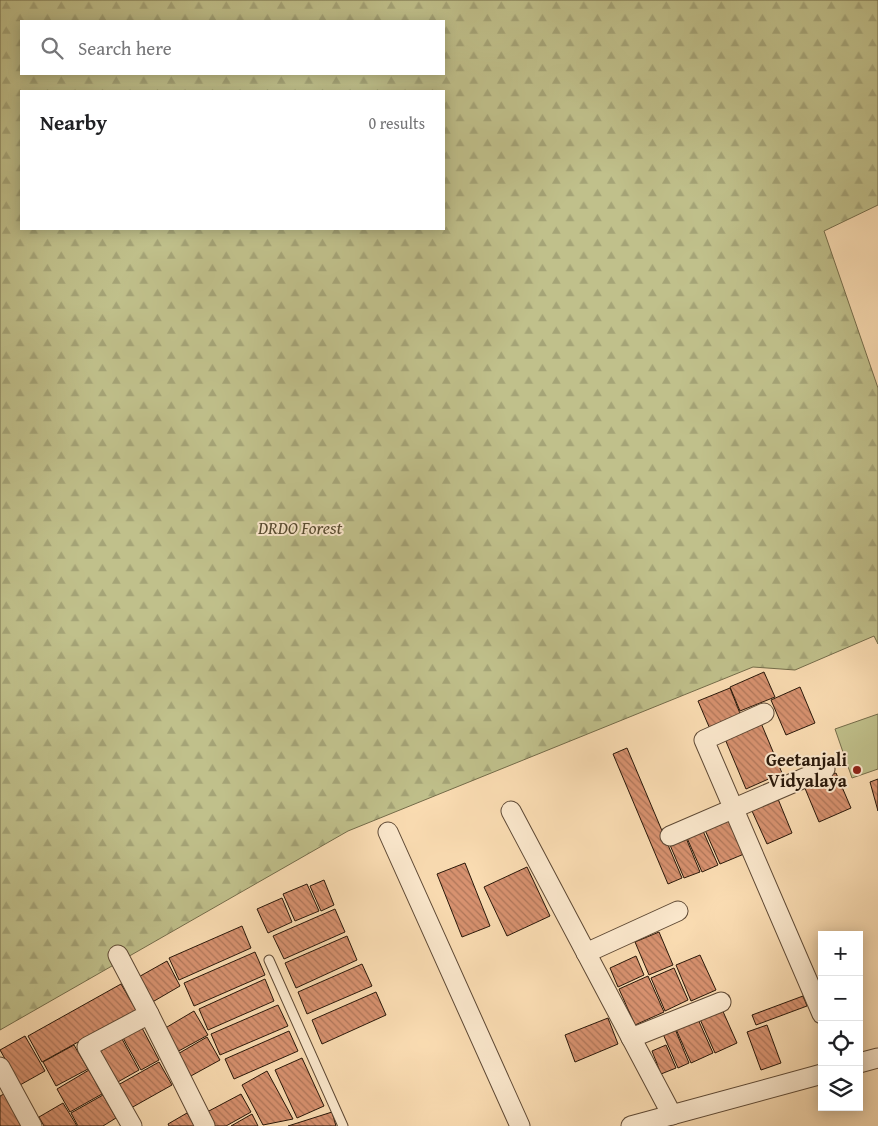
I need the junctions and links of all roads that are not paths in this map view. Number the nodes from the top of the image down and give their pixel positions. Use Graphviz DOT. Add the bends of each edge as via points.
graph roads {
  1 [pos="764,714"];
  2 [pos="824,769"];
  3 [pos="734,808"];
  4 [pos="510,811"];
  5 [pos="388,832"];
  6 [pos="670,836"];
  7 [pos="678,911"];
  8 [pos="586,953"];
  9 [pos="118,956"];
  10 [pos="269,960"];
  11 [pos="721,1002"];
  12 [pos="818,1005"];
  13 [pos="149,1014"];
  14 [pos="631,1038"];
  15 [pos="878,1058"];
  16 [pos="863,1062"];
  17 [pos="0,1067"];
  18 [pos="818,1075"];
  19 [pos="672,1114"];
  20 [pos="32,1126"];
  21 [pos="132,1126"];
  22 [pos="205,1126"];
  23 [pos="342,1126"];
  24 [pos="520,1126"];
  25 [pos="631,1126"];
  1 -- 3 [label="street" via="704,740"];
  2 -- 3 [label="street"];
  3 -- 6 [label="street"];
  3 -- 12 [label="street"];
  4 -- 8 [label="street"];
  5 -- 24 [label="street"];
  7 -- 8 [label="street"];
  8 -- 14 [label="street"];
  9 -- 13 [label="street"];
  10 -- 23 [label="lane"];
  11 -- 14 [label="street"];
  13 -- 21 [label="street" via="87,1047"];
  13 -- 22 [label="street"];
  14 -- 19 [label="street"];
  15 -- 16 [label="street"];
  17 -- 20 [label="street"];
  18 -- 19 [label="street"];
  19 -- 25 [label="street"];
}
